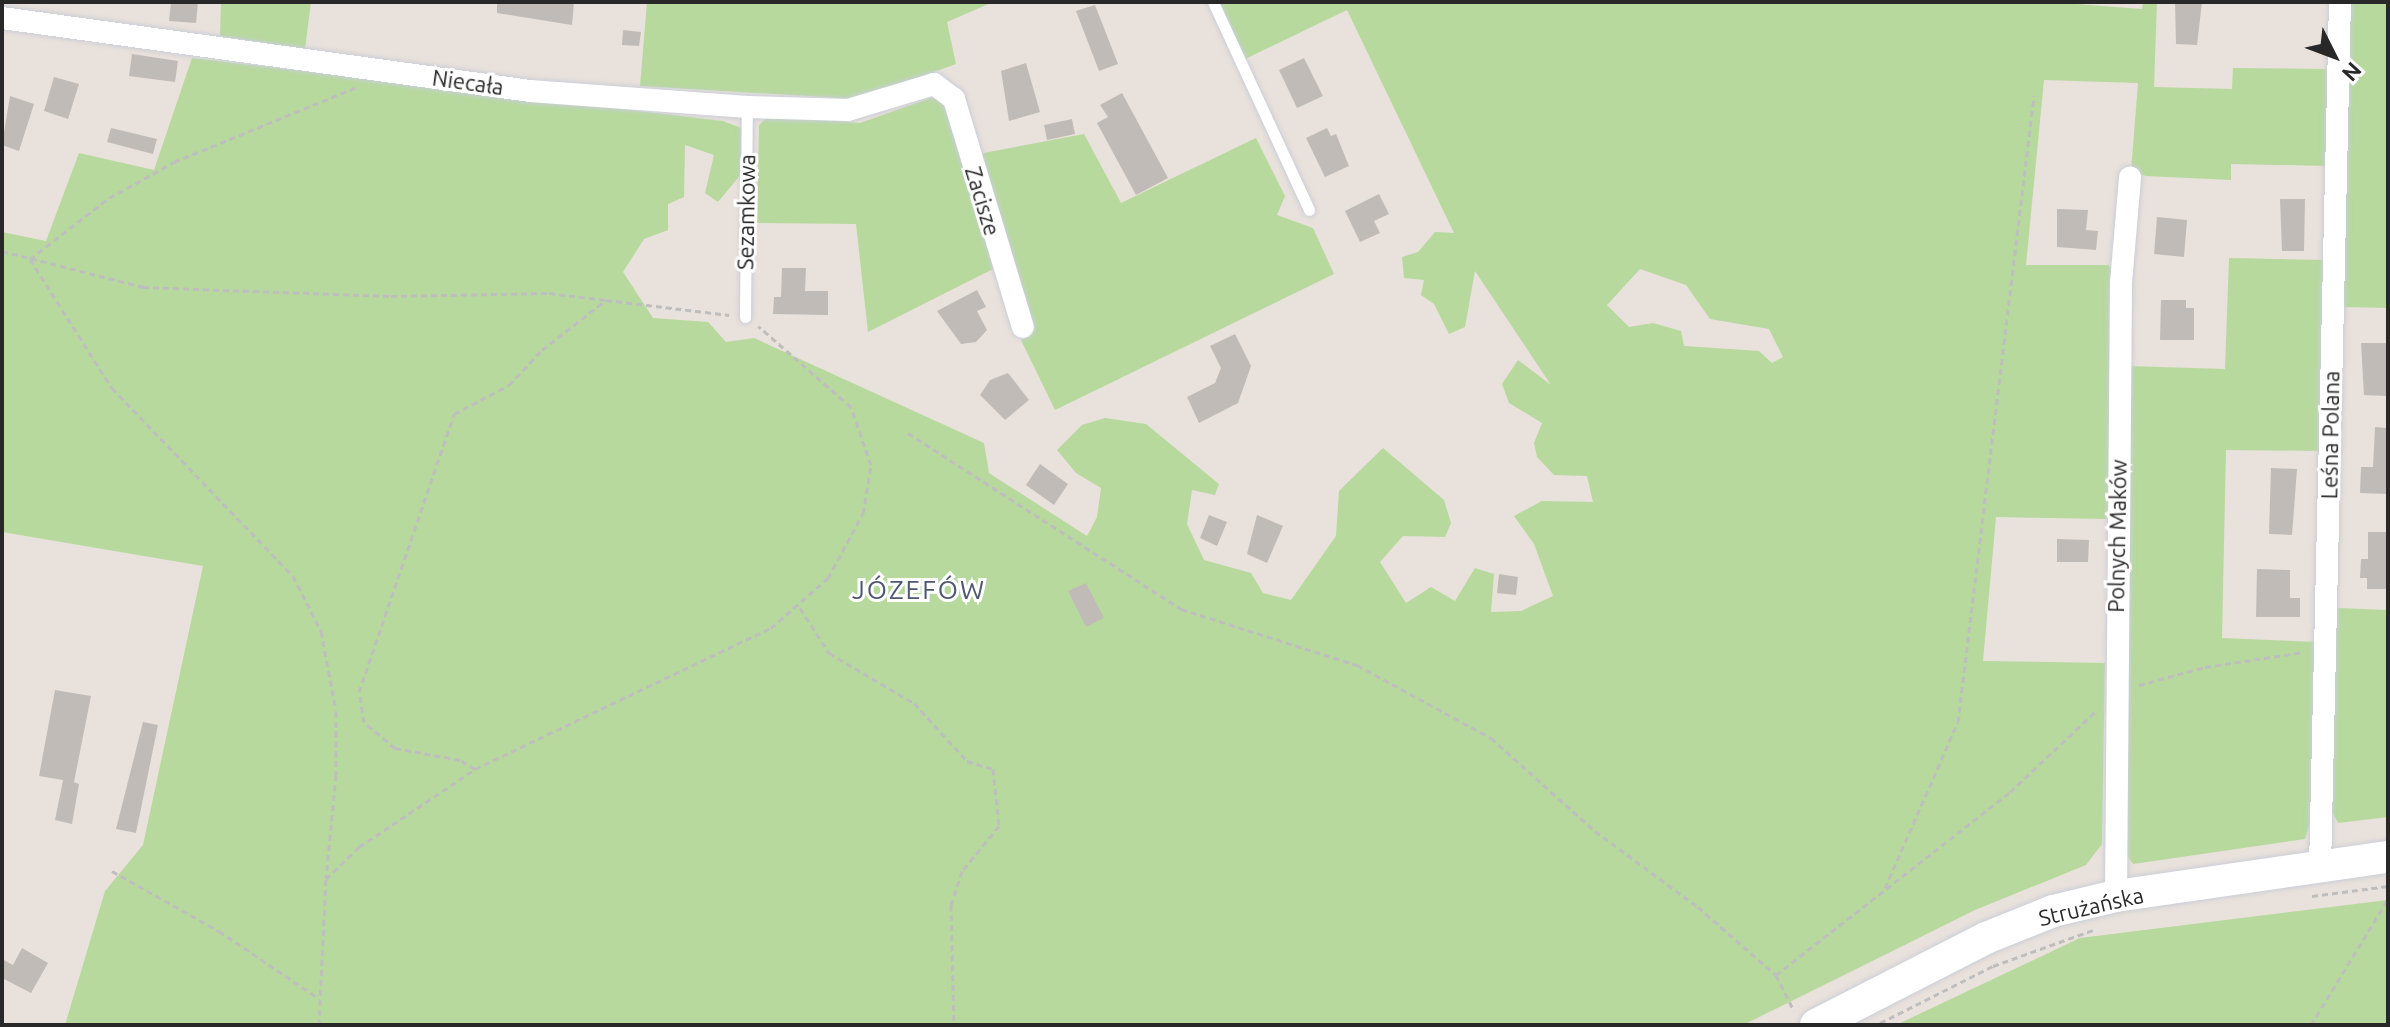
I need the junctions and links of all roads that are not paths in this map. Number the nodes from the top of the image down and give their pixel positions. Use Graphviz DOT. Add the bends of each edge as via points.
graph roads {
  1 [pos="1213,2"];
  2 [pos="2340,2"];
  3 [pos="2,18"];
  4 [pos="934,84"];
  5 [pos="747,107"];
  6 [pos="2130,177"];
  7 [pos="1309,210"];
  8 [pos="745,317"];
  9 [pos="1023,327"];
  10 [pos="2388,857"];
  11 [pos="2320,868"];
  12 [pos="2116,896"];
  13 [pos="1806,1019"];
  1 -- 7 [label="lane"];
  2 -- 11 [label="street, Leśna Polana"];
  3 -- 5 [label="street, Niecała" via="530,91"];
  4 -- 5 [label="street, Niecała" via="848,110"];
  4 -- 9 [label="street, Zacisze" via="954,99"];
  5 -- 8 [label="lane, Sezamkowa"];
  6 -- 12 [label="street, Polnych Maków" via="2121,283"];
  10 -- 11 [label="main road, Strużańska"];
  11 -- 12 [label="main road, Strużańska"];
  12 -- 13 [label="main road, Strużańska" via="2053,911"];
}
